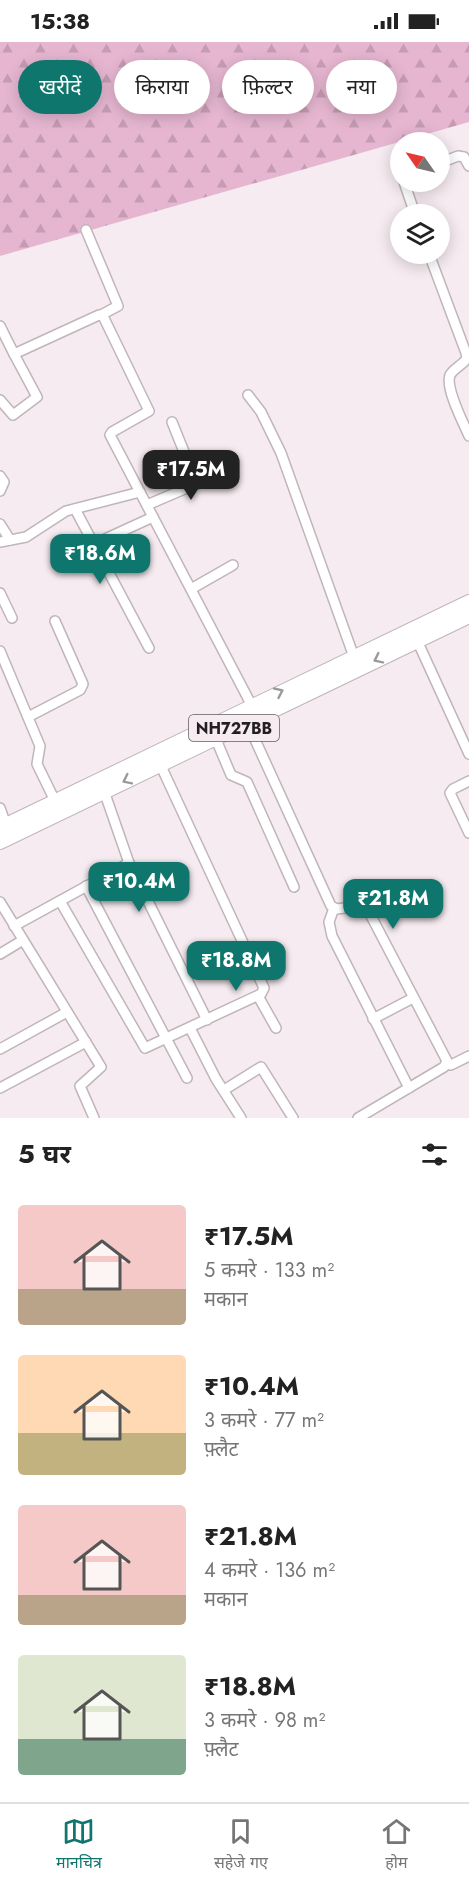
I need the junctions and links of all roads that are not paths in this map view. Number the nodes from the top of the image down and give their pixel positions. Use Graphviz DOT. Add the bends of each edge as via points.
graph roads {
  1 [pos="450,159"];
  2 [pos="469,166"];
  3 [pos="86,230"];
  4 [pos="433,264"];
  5 [pos="101,315"];
  6 [pos="0,326"];
  7 [pos="14,354"];
  8 [pos="248,395"];
  9 [pos="0,400"];
  10 [pos="172,422"];
  11 [pos="469,436"];
  12 [pos="224,472"];
  13 [pos="0,476"];
  14 [pos="197,484"];
  15 [pos="0,491"];
  16 [pos="140,492"];
  17 [pos="147,505"];
  18 [pos="75,509"];
  19 [pos="153,517"];
  20 [pos="0,524"];
  21 [pos="5,541"];
  22 [pos="94,544"];
  23 [pos="233,565"];
  24 [pos="191,589"];
  25 [pos="0,593"];
  26 [pos="469,602"];
  27 [pos="469,616"];
  28 [pos="12,618"];
  29 [pos="55,621"];
  30 [pos="414,635"];
  31 [pos="149,648"];
  32 [pos="0,651"];
  33 [pos="354,657"];
  34 [pos="252,706"];
  35 [pos="28,717"];
  36 [pos="247,722"];
  37 [pos="215,737"];
  38 [pos="466,739"];
  39 [pos="469,754"];
  40 [pos="160,764"];
  41 [pos="469,781"];
  42 [pos="104,791"];
  43 [pos="55,801"];
  44 [pos="0,808"];
  45 [pos="3,826"];
  46 [pos="469,833"];
  47 [pos="0,842"];
  48 [pos="129,863"];
  49 [pos="86,886"];
  50 [pos="294,887"];
  51 [pos="60,901"];
  52 [pos="0,902"];
  53 [pos="334,908"];
  54 [pos="14,926"];
  55 [pos="22,940"];
  56 [pos="0,954"];
  57 [pos="258,996"];
  58 [pos="413,998"];
  59 [pos="67,1012"];
  60 [pos="373,1019"];
  61 [pos="207,1020"];
  62 [pos="190,1028"];
  63 [pos="276,1028"];
  64 [pos="166,1039"];
  65 [pos="86,1042"];
  66 [pos="0,1049"];
  67 [pos="469,1056"];
  68 [pos="446,1064"];
  69 [pos="187,1078"];
  70 [pos="0,1088"];
  71 [pos="409,1088"];
  72 [pos="224,1090"];
  73 [pos="94,1118"];
  74 [pos="241,1118"];
  75 [pos="293,1118"];
  76 [pos="358,1118"];
  1 -- 2 [label="street" via="464,157"];
  3 -- 5 [label="street" via="118,306"];
  4 -- 11 [label="street" via="466,353 467,358 449,380"];
  5 -- 7 [label="street"];
  5 -- 16 [label="street" via="149,408 147,413 110,433"];
  6 -- 7 [label="street"];
  7 -- 9 [label="street" via="37,398 11,415"];
  8 -- 33 [label="street" via="281,453"];
  10 -- 14 [label="street"];
  12 -- 14 [label="street"];
  13 -- 15 [label="street" via="4,483"];
  14 -- 17 [label="street"];
  16 -- 17 [label="street"];
  16 -- 18 [label="street"];
  17 -- 19 [label="street"];
  18 -- 21 [label="street" via="58,515 26,537"];
  18 -- 22 [label="street"];
  19 -- 22 [label="street"];
  19 -- 24 [label="street"];
  20 -- 21 [label="street"];
  22 -- 31 [label="street"];
  23 -- 24 [label="street"];
  24 -- 34 [label="street"];
  25 -- 28 [label="street"];
  26 -- 30 [label="highway, NH727BB"];
  27 -- 30 [label="highway, NH727BB"];
  29 -- 35 [label="street" via="83,684 80,690"];
  30 -- 33 [label="highway, NH727BB"];
  30 -- 36 [label="highway, NH727BB, one-way"];
  30 -- 38 [label="street"];
  32 -- 35 [label="street"];
  34 -- 33 [label="highway, NH727BB, one-way"];
  34 -- 43 [label="highway, NH727BB"];
  35 -- 43 [label="street" via="40,746 37,764"];
  36 -- 37 [label="highway, NH727BB"];
  36 -- 53 [label="street"];
  37 -- 40 [label="highway, NH727BB"];
  37 -- 50 [label="street" via="231,775 247,782"];
  38 -- 39 [label="street"];
  40 -- 42 [label="highway, NH727BB, one-way"];
  40 -- 57 [label="street" via="264,988"];
  41 -- 46 [label="street" via="450,793"];
  42 -- 47 [label="highway, NH727BB"];
  42 -- 48 [label="street"];
  43 -- 45 [label="highway, NH727BB"];
  44 -- 45 [label="street"];
  48 -- 49 [label="street"];
  48 -- 61 [label="street"];
  49 -- 51 [label="street"];
  49 -- 64 [label="street"];
  51 -- 54 [label="street"];
  51 -- 64 [label="street" via="144,1047"];
  52 -- 54 [label="street"];
  53 -- 58 [label="street" via="359,906 370,914"];
  53 -- 60 [label="street" via="329,922 332,936"];
  54 -- 55 [label="street"];
  55 -- 56 [label="street"];
  55 -- 59 [label="street"];
  57 -- 61 [label="street"];
  57 -- 63 [label="street"];
  58 -- 60 [label="street"];
  58 -- 68 [label="street"];
  59 -- 65 [label="street"];
  59 -- 66 [label="street"];
  60 -- 71 [label="street"];
  61 -- 62 [label="street"];
  62 -- 64 [label="street"];
  62 -- 72 [label="street"];
  64 -- 69 [label="street"];
  65 -- 70 [label="street"];
  65 -- 73 [label="street" via="101,1067 80,1086"];
  67 -- 68 [label="street"];
  68 -- 71 [label="street"];
  71 -- 76 [label="street"];
  72 -- 74 [label="street"];
  72 -- 75 [label="street" via="261,1066"];
}
